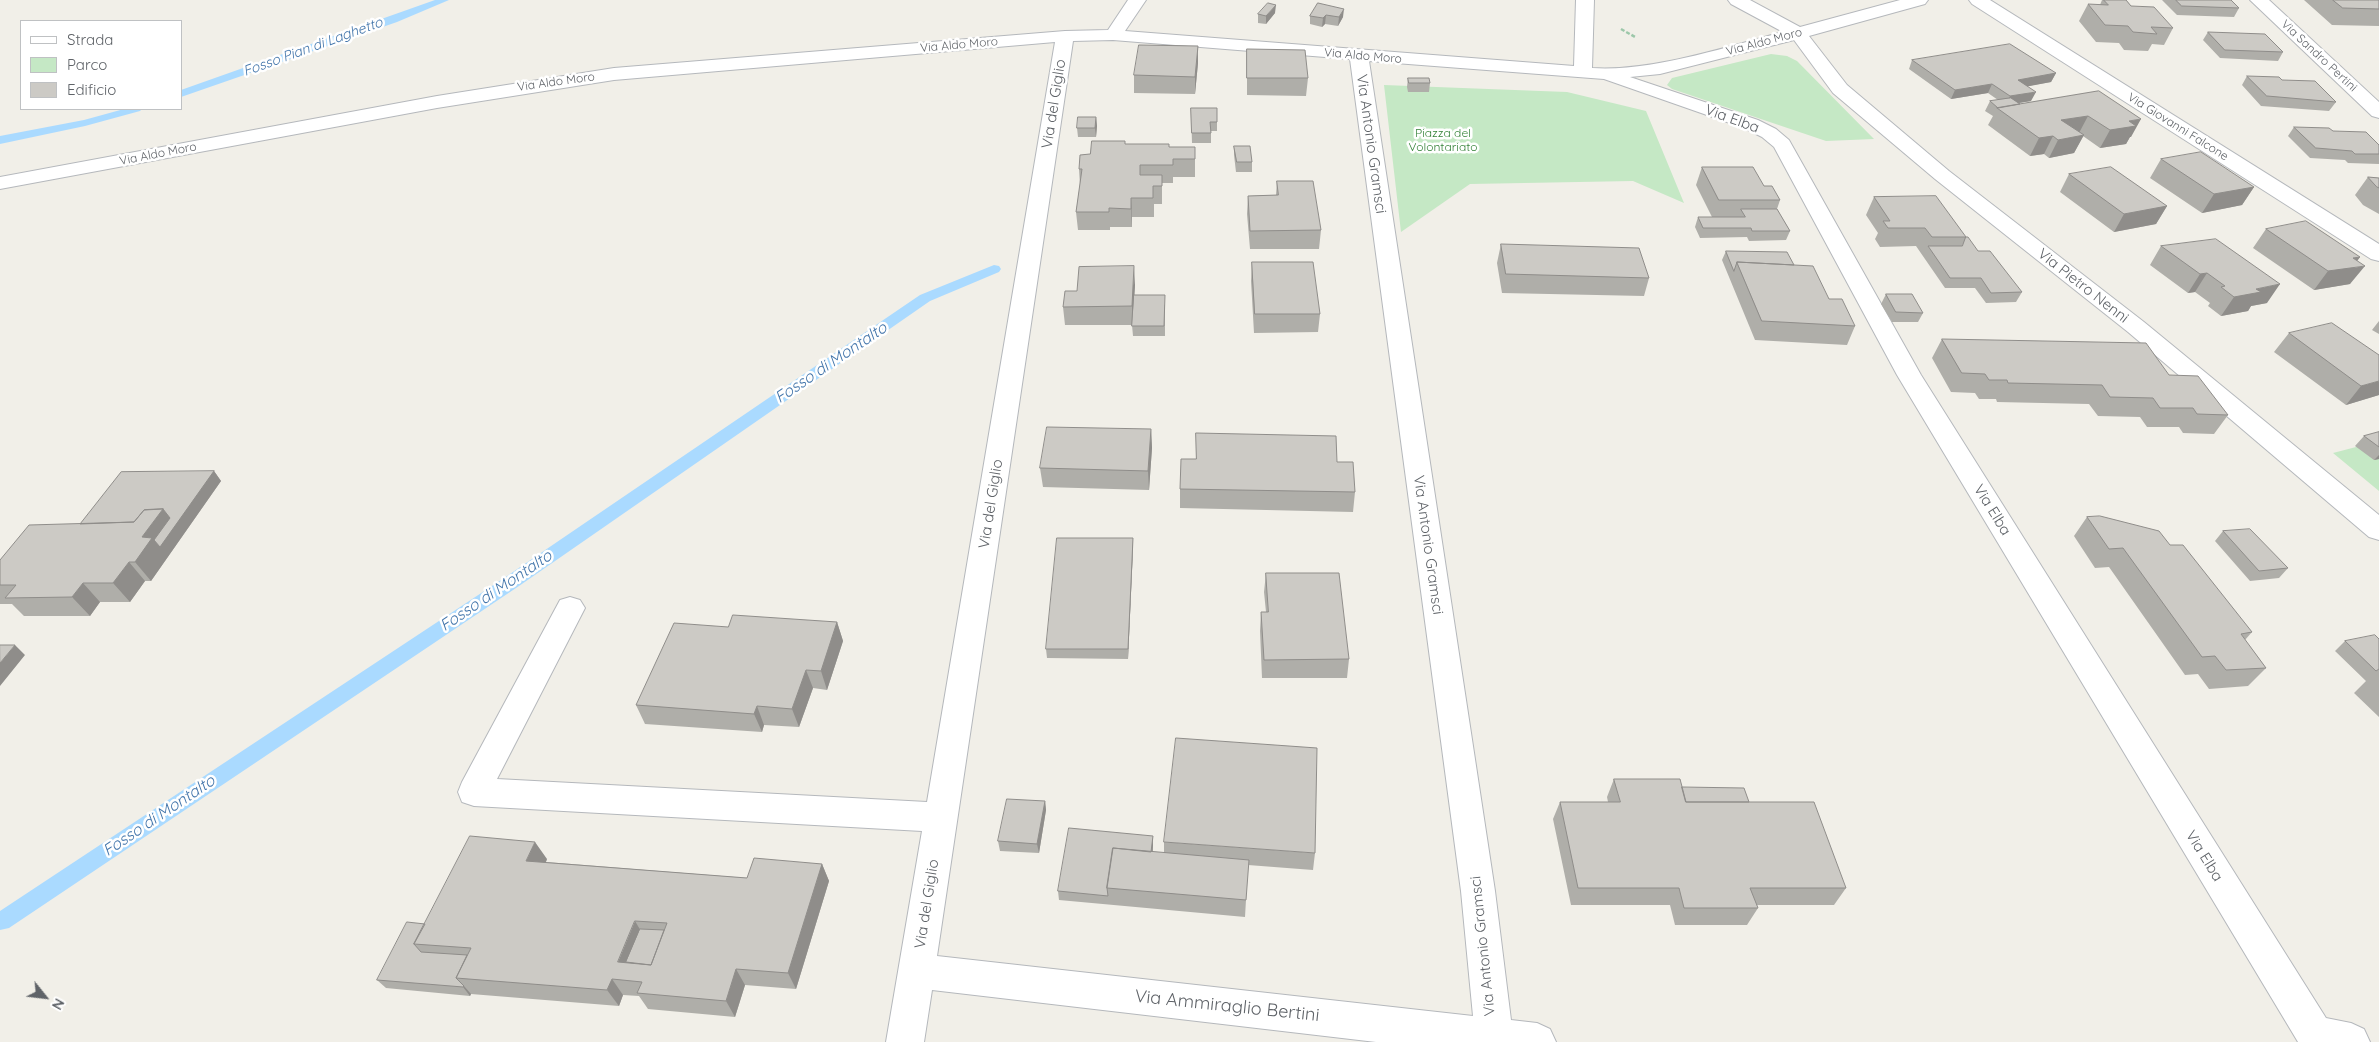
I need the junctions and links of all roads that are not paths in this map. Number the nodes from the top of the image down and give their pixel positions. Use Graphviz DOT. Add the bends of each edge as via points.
graph roads {
  1 [pos="1137,0"];
  2 [pos="1585,0"];
  3 [pos="1737,0"];
  4 [pos="1919,0"];
  5 [pos="1978,0"];
  6 [pos="2259,0"];
  7 [pos="1798,33"];
  8 [pos="1113,35"];
  9 [pos="1065,36"];
  10 [pos="1358,55"];
  11 [pos="1593,73"];
  12 [pos="2379,112"];
  13 [pos="0,183"];
  14 [pos="2379,254"];
  15 [pos="2379,530"];
  16 [pos="570,608"];
  17 [pos="941,817"];
  18 [pos="916,971"];
  19 [pos="1494,1039"];
  20 [pos="2317,1039"];
  21 [pos="905,1042"];
  22 [pos="1537,1042"];
  23 [pos="2351,1042"];
  1 -- 8 [label="street"];
  2 -- 11 [label="street"];
  3 -- 7 [label="street"];
  4 -- 7 [label="street, Via Aldo Moro"];
  5 -- 14 [label="street, Via Giovanni Falcone"];
  6 -- 12 [label="street, Via Sandro Pertini"];
  7 -- 11 [label="street, Via Aldo Moro" via="1660,68"];
  7 -- 15 [label="street, Via Pietro Nenni" via="1840,89 1942,175 2136,327"];
  8 -- 9 [label="street, Via Aldo Moro"];
  8 -- 10 [label="street, Via Aldo Moro"];
  9 -- 13 [label="street, Via Aldo Moro" via="614,74 464,97"];
  9 -- 17 [label="street, Via del Giglio"];
  10 -- 11 [label="street, Via Aldo Moro"];
  10 -- 19 [label="street, Via Antonio Gramsci" via="1478,891"];
  11 -- 20 [label="street, Via Elba" via="1750,124 1782,144 1909,375"];
  16 -- 17 [label="street" via="474,792"];
  17 -- 18 [label="street, Via del Giglio"];
  18 -- 19 [label="street, Via Ammiraglio Bertini"];
  18 -- 21 [label="street, Via del Giglio"];
  19 -- 22 [label="street, Via Ammiraglio Bertini"];
  20 -- 23 [label="street, Via Elba"];
}
